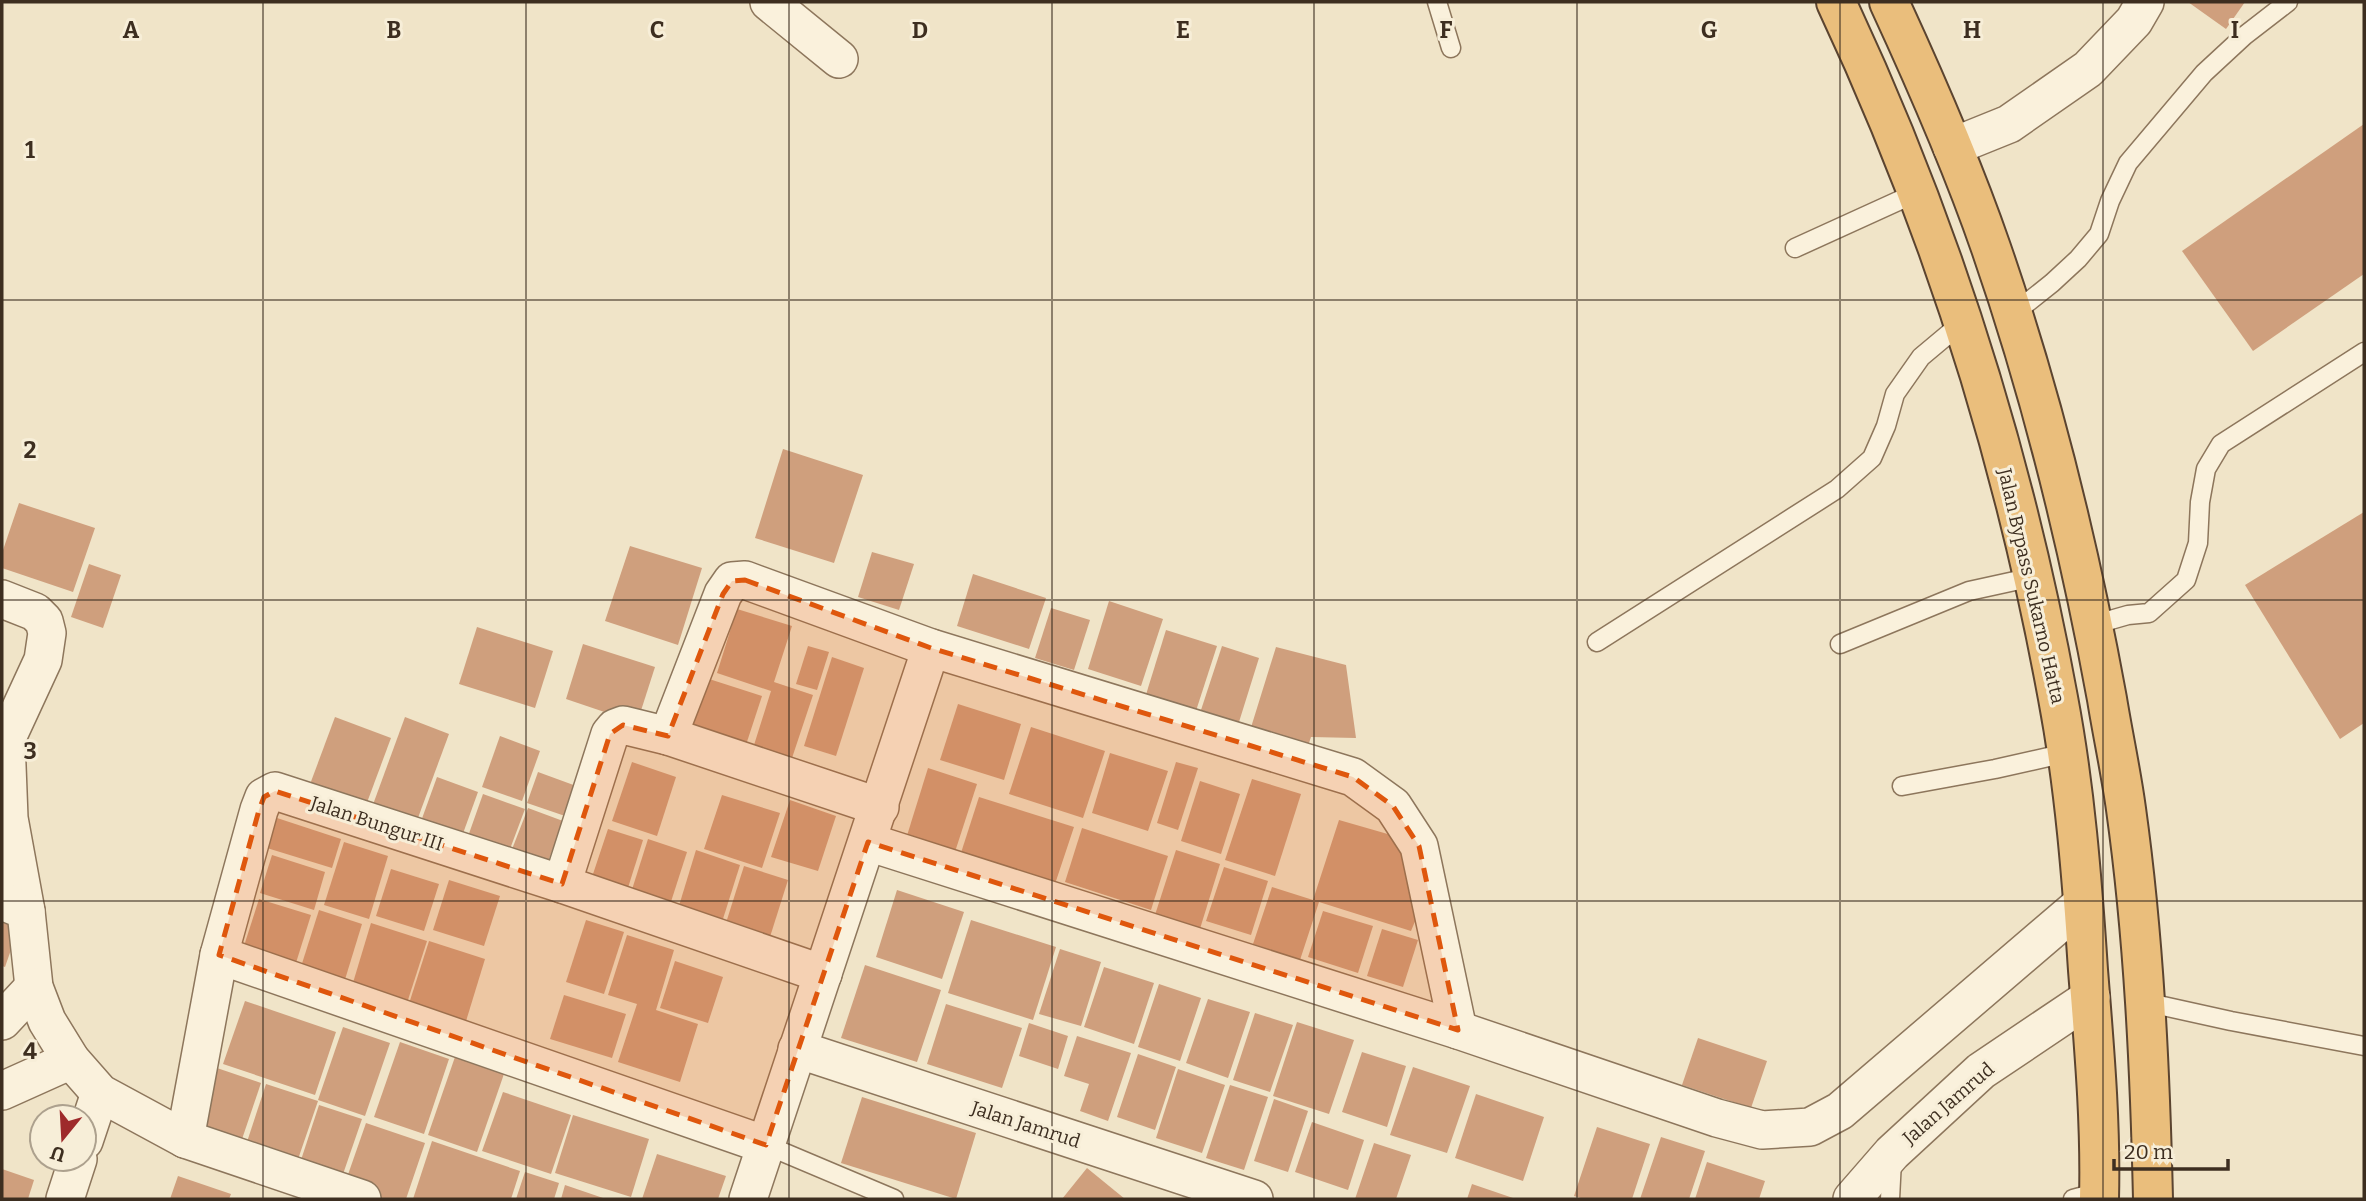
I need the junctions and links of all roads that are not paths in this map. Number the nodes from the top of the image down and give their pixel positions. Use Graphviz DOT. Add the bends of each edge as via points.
graph roads {
  1 [pos="769,2"];
  2 [pos="1437,2"];
  3 [pos="1836,2"];
  4 [pos="1889,2"];
  5 [pos="2145,2"];
  6 [pos="2288,2"];
  7 [pos="1451,48"];
  8 [pos="839,59"];
  9 [pos="1952,147"];
  10 [pos="1918,192"];
  11 [pos="1795,248"];
  12 [pos="2013,314"];
  13 [pos="1964,321"];
  14 [pos="2364,352"];
  15 [pos="2033,577"];
  16 [pos="2,599"];
  17 [pos="2093,625"];
  18 [pos="1597,642"];
  19 [pos="1840,644"];
  20 [pos="931,648"];
  21 [pos="668,736"];
  22 [pos="4,739"];
  23 [pos="2066,753"];
  24 [pos="1902,786"];
  25 [pos="880,807"];
  26 [pos="868,842"];
  27 [pos="562,884"];
  28 [pos="2083,903"];
  29 [pos="14,906"];
  30 [pos="219,955"];
  31 [pos="823,974"];
  32 [pos="34,986"];
  33 [pos="2091,997"];
  34 [pos="2145,1002"];
  35 [pos="2,1021"];
  36 [pos="1458,1030"];
  37 [pos="2364,1046"];
  38 [pos="797,1049"];
  39 [pos="71,1060"];
  40 [pos="2,1091"];
  41 [pos="100,1093"];
  42 [pos="97,1103"];
  43 [pos="185,1139"];
  44 [pos="766,1145"];
  45 [pos="1892,1153"];
  46 [pos="73,1173"];
  47 [pos="2090,1197"];
  48 [pos="65,1199"];
  49 [pos="362,1199"];
  50 [pos="748,1199"];
  51 [pos="894,1199"];
  52 [pos="1254,1199"];
  53 [pos="1852,1199"];
  54 [pos="1890,1199"];
  55 [pos="2153,1199"];
  1 -- 8 [label="street"];
  2 -- 7 [label="lane"];
  3 -- 10 [label="highway, Jalan Bypass Sukarno Hatta"];
  4 -- 9 [label="highway"];
  5 -- 9 [label="street" via="2134,21 2088,69 2009,124"];
  6 -- 12 [label="lane" via="2204,73 2128,163 2099,234 2078,260"];
  9 -- 12 [label="highway"];
  10 -- 11 [label="lane"];
  10 -- 13 [label="highway, Jalan Bypass Sukarno Hatta"];
  12 -- 17 [label="highway" via="2077,548"];
  13 -- 15 [label="highway, Jalan Bypass Sukarno Hatta"];
  13 -- 18 [label="lane" via="1921,357 1895,394 1872,458 1837,489"];
  14 -- 17 [label="lane" via="2221,444 2206,469 2198,543 2186,580 2149,613"];
  15 -- 19 [label="lane" via="1969,591"];
  15 -- 23 [label="highway, Jalan Bypass Sukarno Hatta"];
  16 -- 22 [label="street" via="35,612 47,633 43,660"];
  17 -- 34 [label="highway" via="2126,807"];
  20 -- 21 [label="street" via="745,580 732,581"];
  20 -- 25 [label="street"];
  20 -- 36 [label="street" via="1353,777 1393,806 1419,846"];
  21 -- 25 [label="street"];
  21 -- 27 [label="street" via="622,725 610,734"];
  22 -- 29 [label="street"];
  23 -- 24 [label="lane"];
  23 -- 28 [label="highway, Jalan Bypass Sukarno Hatta"];
  25 -- 26 [label="street"];
  26 -- 31 [label="street"];
  26 -- 36 [label="street"];
  27 -- 30 [label="street, Jalan Bungur III" via="275,791 264,797 259,810"];
  27 -- 31 [label="street, Jalan Bungur III"];
  28 -- 33 [label="highway, Jalan Bypass Sukarno Hatta"];
  28 -- 36 [label="street" via="1840,1111 1810,1127 1762,1130 1717,1118"];
  29 -- 32 [label="street"];
  30 -- 43 [label="street, Jalan Bungur III"];
  30 -- 44 [label="street"];
  31 -- 38 [label="street"];
  32 -- 35 [label="street"];
  32 -- 39 [label="street" via="47,1021"];
  33 -- 45 [label="street, Jalan Jamrud" via="1982,1071"];
  33 -- 47 [label="highway, Jalan Bypass Sukarno Hatta" via="2097,1107"];
  34 -- 37 [label="lane"];
  34 -- 55 [label="highway"];
  38 -- 44 [label="street"];
  38 -- 52 [label="street, Jalan Jamrud"];
  39 -- 40 [label="street"];
  39 -- 41 [label="street"];
  41 -- 42 [label="street"];
  41 -- 43 [label="street"];
  43 -- 49 [label="street"];
  44 -- 50 [label="street"];
  44 -- 51 [label="lane"];
  45 -- 53 [label="street, Jalan Jamrud"];
  45 -- 54 [label="lane"];
  46 -- 48 [label="street"];
}
